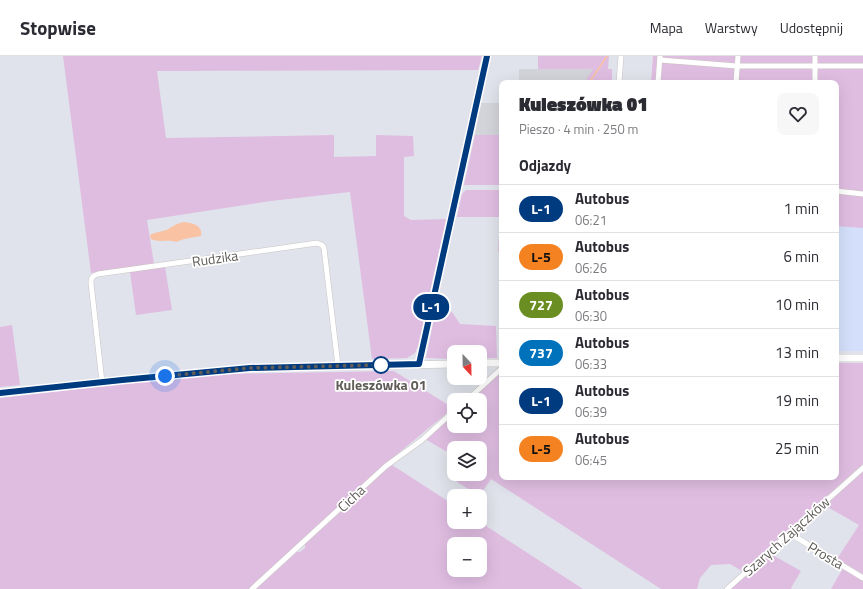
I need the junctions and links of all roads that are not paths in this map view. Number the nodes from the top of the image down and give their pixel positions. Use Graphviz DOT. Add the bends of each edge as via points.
graph roads {
  1 [pos="487,56"];
  2 [pos="622,56"];
  3 [pos="738,56"];
  4 [pos="815,56"];
  5 [pos="660,58"];
  6 [pos="737,66"];
  7 [pos="815,66"];
  8 [pos="863,66"];
  9 [pos="619,80"];
  10 [pos="658,80"];
  11 [pos="736,80"];
  12 [pos="815,80"];
  13 [pos="839,191"];
  14 [pos="863,194"];
  15 [pos="839,358"];
  16 [pos="863,358"];
  17 [pos="487,363"];
  18 [pos="499,363"];
  19 [pos="419,364"];
  20 [pos="447,364"];
  21 [pos="338,366"];
  22 [pos="499,371"];
  23 [pos="102,382"];
  24 [pos="0,393"];
  25 [pos="475,393"];
  26 [pos="447,417"];
  27 [pos="863,468"];
  28 [pos="789,533"];
  29 [pos="863,578"];
  30 [pos="252,589"];
  31 [pos="727,589"];
  1 -- 19 [label="street"];
  2 -- 9 [label="street"];
  3 -- 6 [label="street"];
  4 -- 7 [label="street"];
  5 -- 6 [label="street"];
  5 -- 10 [label="street"];
  6 -- 7 [label="street"];
  6 -- 11 [label="street"];
  7 -- 8 [label="street"];
  7 -- 12 [label="street"];
  13 -- 14 [label="street"];
  15 -- 16 [label="street"];
  17 -- 18 [label="street"];
  19 -- 20 [label="street"];
  19 -- 21 [label="street"];
  21 -- 23 [label="street" via="250,368"];
  21 -- 23 [label="street, Rudzika" via="324,248 319,243 94,276 91,283"];
  22 -- 25 [label="street"];
  23 -- 24 [label="street"];
  26 -- 30 [label="street, Cicha" via="375,476"];
  27 -- 28 [label="street, Szarych Zajączków"];
  28 -- 29 [label="street, Prosta"];
  28 -- 31 [label="street, Szarych Zajączków"];
}
